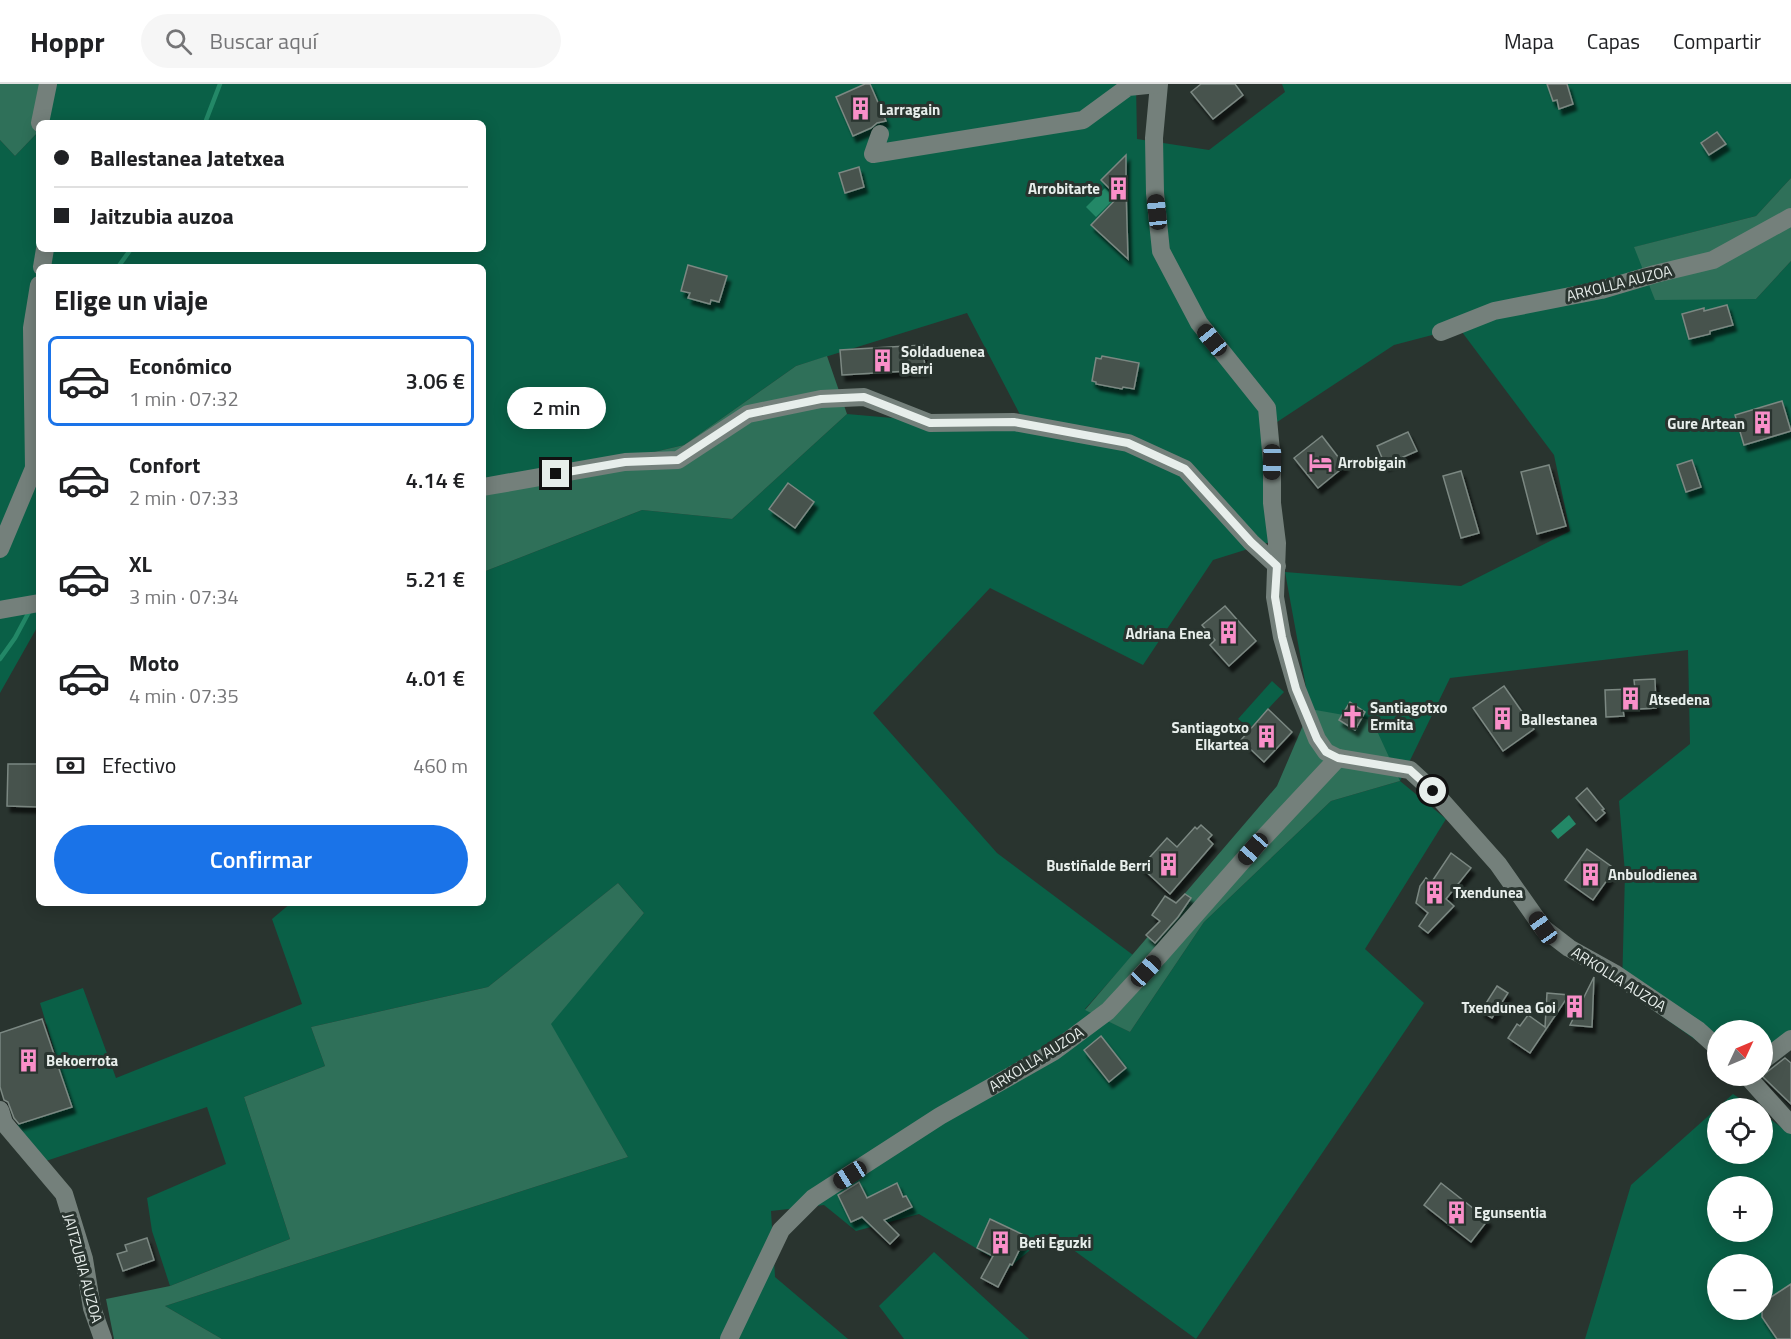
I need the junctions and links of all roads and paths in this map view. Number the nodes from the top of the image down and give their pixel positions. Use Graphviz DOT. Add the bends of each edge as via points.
graph roads {
  1 [pos="48,84"];
  2 [pos="1158,84"];
  3 [pos="41,120"];
  4 [pos="880,134"];
  5 [pos="1791,217"];
  6 [pos="36,303"];
  7 [pos="1441,332"];
  8 [pos="486,486"];
  9 [pos="0,549"];
  10 [pos="1277,566"];
  11 [pos="36,604"];
  12 [pos="9,609"];
  13 [pos="1338,758"];
  14 [pos="1707,1038"];
  15 [pos="1791,1039"];
  16 [pos="1773,1053"];
  17 [pos="1756,1086"];
  18 [pos="0,1110"];
  19 [pos="1791,1125"];
  20 [pos="103,1339"];
  21 [pos="729,1339"];
  1 -- 3 [label="street"];
  2 -- 4 [label="street" via="1128,87 1083,120 873,154"];
  2 -- 10 [label="street" via="1154,138 1161,251 1199,323 1267,408"];
  5 -- 7 [label="street, ARKOLLA AUZOA" via="1713,260 1601,290 1494,310"];
  6 -- 9 [label="street" via="32,328 34,468"];
  8 -- 10 [label="street" via="625,462 678,460 748,414 821,399 864,397 930,423 1014,422 1128,443 1185,469"];
  10 -- 13 [label="street" via="1275,597 1296,689 1317,739 1326,752"];
  11 -- 12 [label="street"];
  13 -- 14 [label="street, ARKOLLA AUZOA" via="1410,770 1498,864 1543,928"];
  13 -- 21 [label="street, ARKOLLA AUZOA" via="1108,1011 1053,1052 940,1116 813,1198 781,1230"];
  15 -- 16 [label="street"];
  17 -- 19 [label="street"];
  18 -- 20 [label="street, JAITZUBIA AUZOA" via="4,1123 64,1194"];
}
